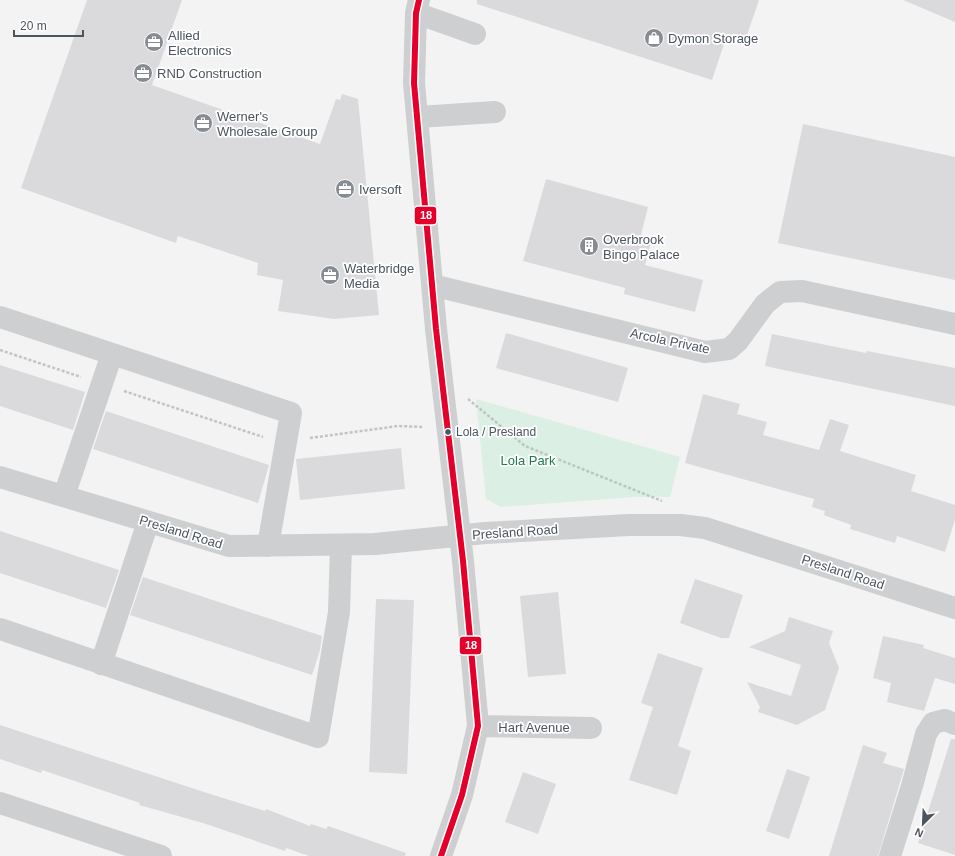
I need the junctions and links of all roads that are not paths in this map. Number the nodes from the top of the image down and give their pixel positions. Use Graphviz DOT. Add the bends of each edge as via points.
graph roads {
  1 [pos="418,7"];
  2 [pos="475,34"];
  3 [pos="495,112"];
  4 [pos="418,117"];
  5 [pos="432,285"];
  6 [pos="0,317"];
  7 [pos="955,324"];
  8 [pos="112,354"];
  9 [pos="0,477"];
  10 [pos="64,496"];
  11 [pos="148,522"];
  12 [pos="459,535"];
  13 [pos="341,545"];
  14 [pos="268,546"];
  15 [pos="955,608"];
  16 [pos="0,629"];
  17 [pos="102,664"];
  18 [pos="955,724"];
  19 [pos="478,726"];
  20 [pos="591,728"];
  21 [pos="0,803"];
  22 [pos="161,856"];
  23 [pos="441,856"];
  24 [pos="890,856"];
  1 -- 2 [label="street"];
  1 -- 4 [label="street" via="414,83"];
  3 -- 4 [label="street"];
  4 -- 5 [label="street"];
  5 -- 7 [label="street, Arcola Private" via="705,352 729,349 738,341 765,304 780,292 802,291"];
  5 -- 12 [label="street"];
  6 -- 8 [label="street"];
  8 -- 10 [label="street"];
  8 -- 14 [label="street" via="291,413"];
  9 -- 10 [label="street, Presland Road"];
  10 -- 11 [label="street, Presland Road"];
  11 -- 14 [label="street, Presland Road" via="229,546"];
  11 -- 17 [label="street"];
  12 -- 13 [label="street, Presland Road"];
  12 -- 15 [label="street, Presland Road" via="629,525 680,525 705,528"];
  12 -- 19 [label="street"];
  13 -- 14 [label="street, Presland Road"];
  13 -- 17 [label="street" via="338,612 318,737"];
  16 -- 17 [label="street"];
  18 -- 24 [label="street" via="945,720 933,723 926,734"];
  19 -- 20 [label="street, Hart Avenue"];
  19 -- 23 [label="street" via="462,796"];
  21 -- 22 [label="street"];
}
